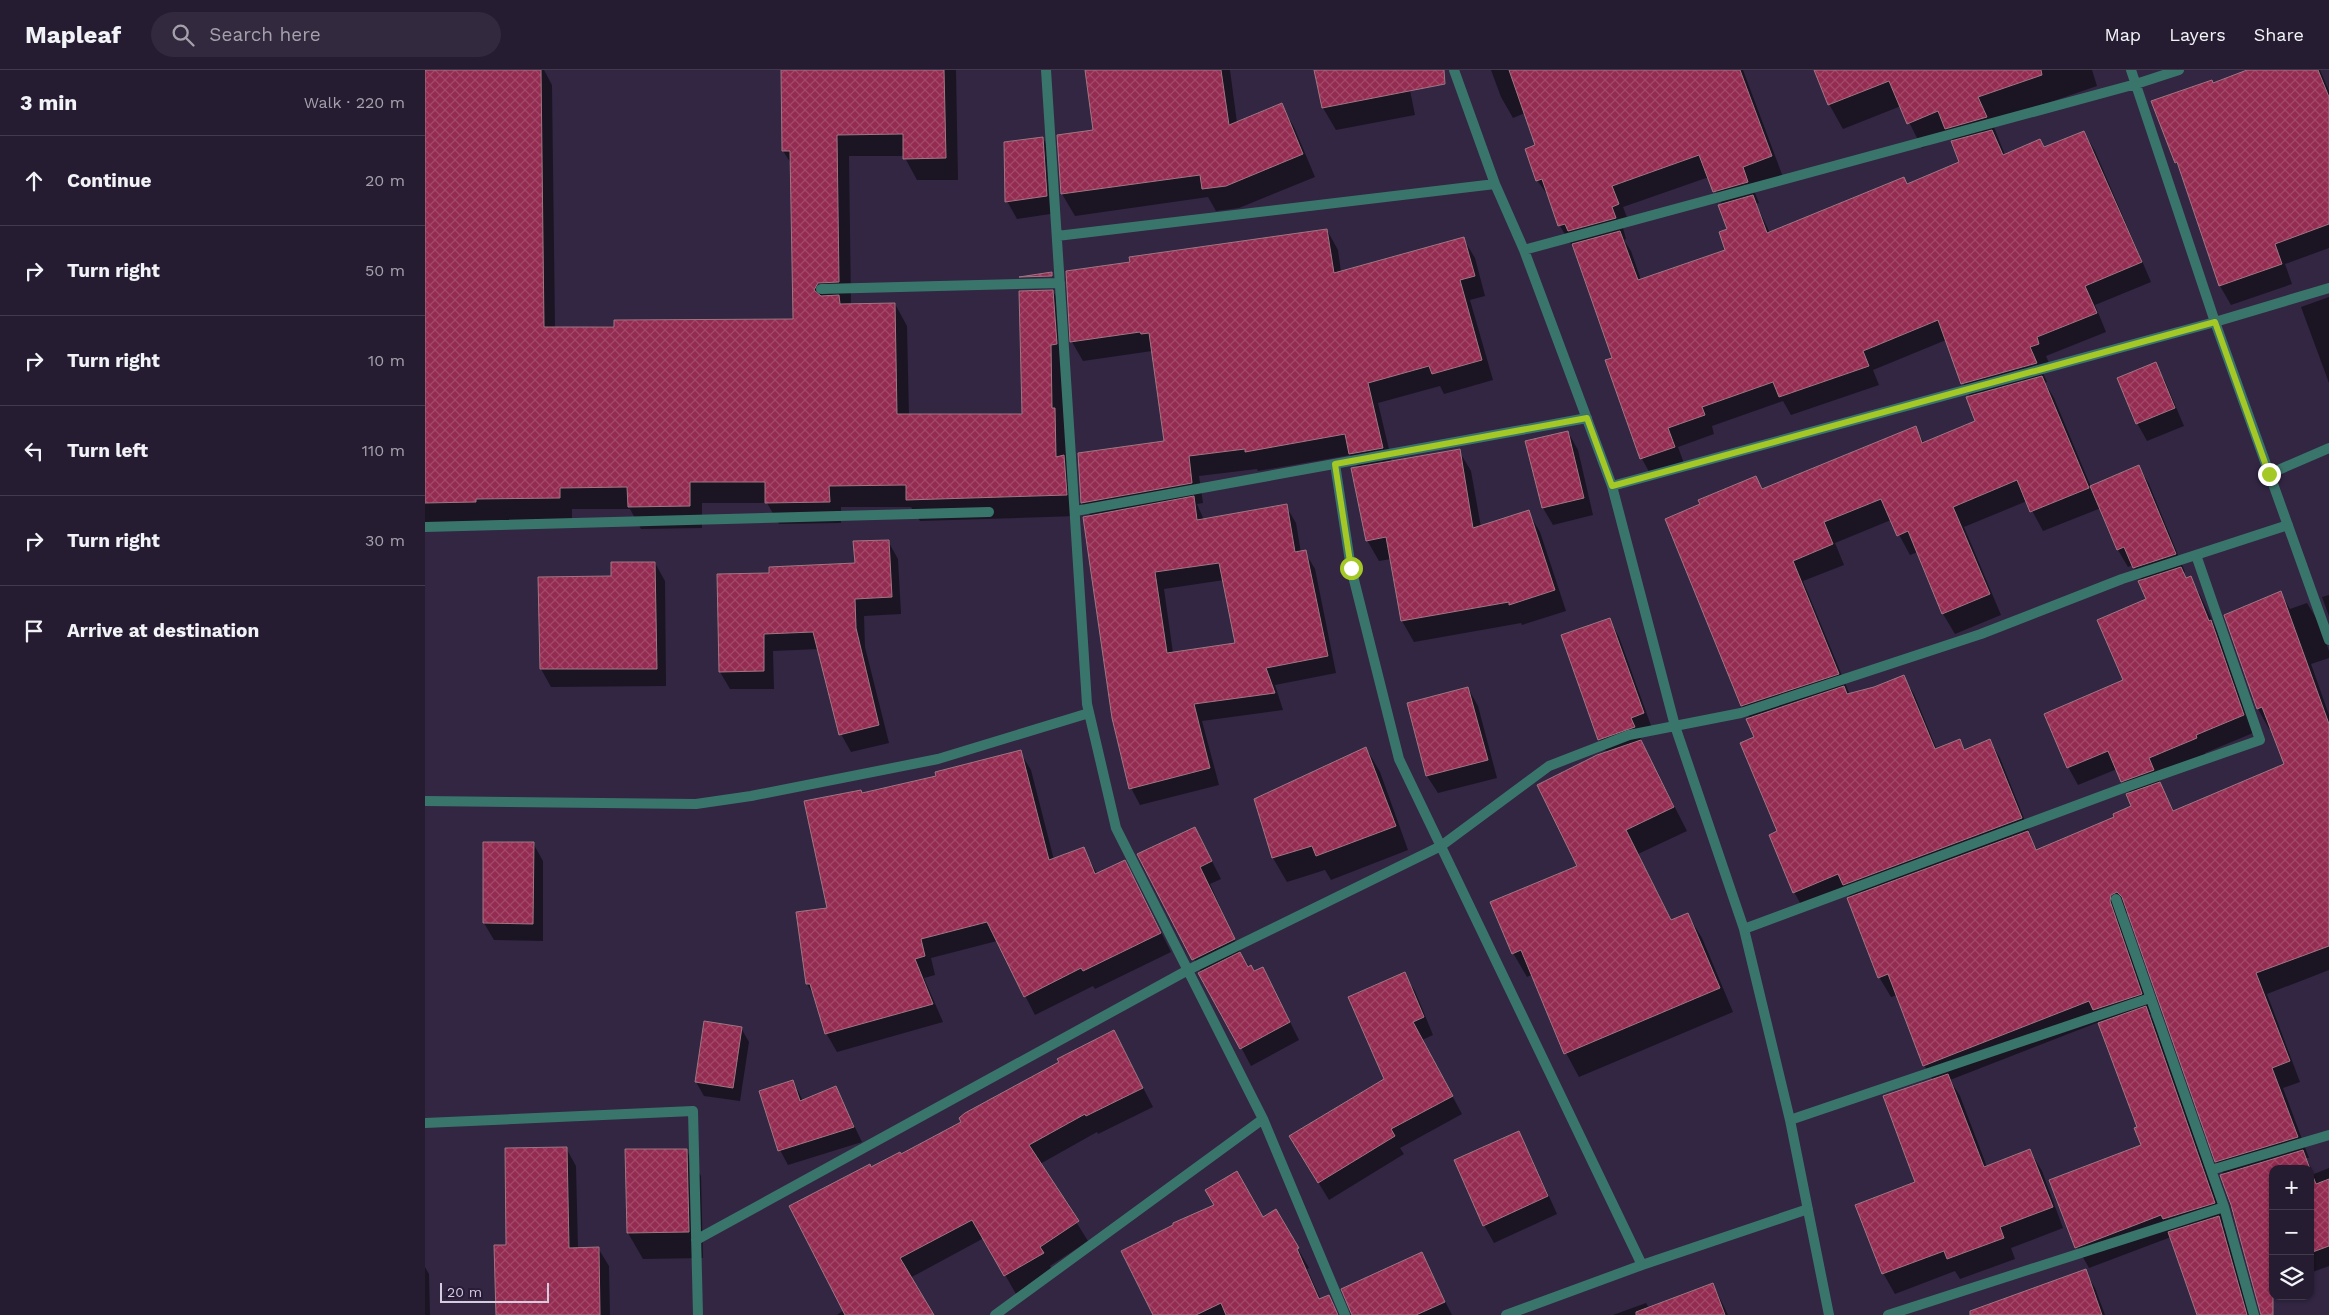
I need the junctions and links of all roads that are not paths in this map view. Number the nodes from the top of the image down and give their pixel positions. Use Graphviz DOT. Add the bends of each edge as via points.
graph roads {
  1 [pos="1046,70"];
  2 [pos="1454,70"];
  3 [pos="2131,70"];
  4 [pos="2179,70"];
  5 [pos="2136,84"];
  6 [pos="1495,184"];
  7 [pos="1057,236"];
  8 [pos="1524,250"];
  9 [pos="1060,283"];
  10 [pos="2329,288"];
  11 [pos="821,289"];
  12 [pos="2215,322"];
  13 [pos="1587,418"];
  14 [pos="2329,448"];
  15 [pos="1335,464"];
  16 [pos="2269,474"];
  17 [pos="1612,486"];
  18 [pos="1076,511"];
  19 [pos="989,512"];
  20 [pos="2289,525"];
  21 [pos="425,527"];
  22 [pos="2196,555"];
  23 [pos="2329,640"];
  24 [pos="1089,713"];
  25 [pos="1675,726"];
  26 [pos="425,801"];
  27 [pos="1441,846"];
  28 [pos="2116,900"];
  29 [pos="1744,929"];
  30 [pos="1187,970"];
  31 [pos="2150,998"];
  32 [pos="1263,1119"];
  33 [pos="1790,1120"];
  34 [pos="425,1123"];
  35 [pos="2329,1135"];
  36 [pos="2211,1170"];
  37 [pos="2224,1206"];
  38 [pos="1808,1209"];
  39 [pos="696,1240"];
  40 [pos="1642,1265"];
  41 [pos="698,1315"];
  42 [pos="995,1315"];
  43 [pos="1345,1315"];
  44 [pos="1506,1315"];
  45 [pos="1829,1315"];
  46 [pos="1888,1315"];
  47 [pos="2254,1315"];
  1 -- 7 [label="street"];
  2 -- 6 [label="street"];
  3 -- 5 [label="street"];
  4 -- 5 [label="street"];
  5 -- 8 [label="street"];
  5 -- 12 [label="street"];
  6 -- 7 [label="street"];
  6 -- 8 [label="street"];
  7 -- 9 [label="street"];
  8 -- 13 [label="street"];
  9 -- 11 [label="street"];
  9 -- 18 [label="street"];
  10 -- 12 [label="street"];
  12 -- 16 [label="street"];
  12 -- 17 [label="street"];
  13 -- 15 [label="street"];
  13 -- 17 [label="street"];
  14 -- 16 [label="street"];
  15 -- 18 [label="street"];
  15 -- 27 [label="street" via="1351,568 1396,750"];
  16 -- 20 [label="street"];
  17 -- 25 [label="street"];
  18 -- 24 [label="street"];
  19 -- 21 [label="street"];
  20 -- 22 [label="street"];
  20 -- 23 [label="street"];
  22 -- 25 [label="street" via="2122,579 1981,634 1741,713"];
  22 -- 29 [label="street" via="2260,740"];
  24 -- 26 [label="street" via="939,760 696,804"];
  24 -- 30 [label="street" via="1116,828"];
  25 -- 27 [label="street" via="1629,735 1549,766"];
  25 -- 29 [label="street"];
  27 -- 30 [label="street"];
  27 -- 40 [label="street"];
  28 -- 31 [label="street"];
  29 -- 33 [label="street"];
  30 -- 32 [label="street"];
  30 -- 39 [label="street"];
  31 -- 33 [label="street"];
  31 -- 36 [label="street"];
  32 -- 42 [label="street"];
  32 -- 43 [label="street"];
  33 -- 38 [label="street"];
  34 -- 39 [label="street" via="693,1111"];
  35 -- 36 [label="street"];
  36 -- 37 [label="street"];
  37 -- 46 [label="street"];
  37 -- 47 [label="street"];
  38 -- 40 [label="street"];
  38 -- 45 [label="street"];
  39 -- 41 [label="street"];
  40 -- 44 [label="street"];
}
